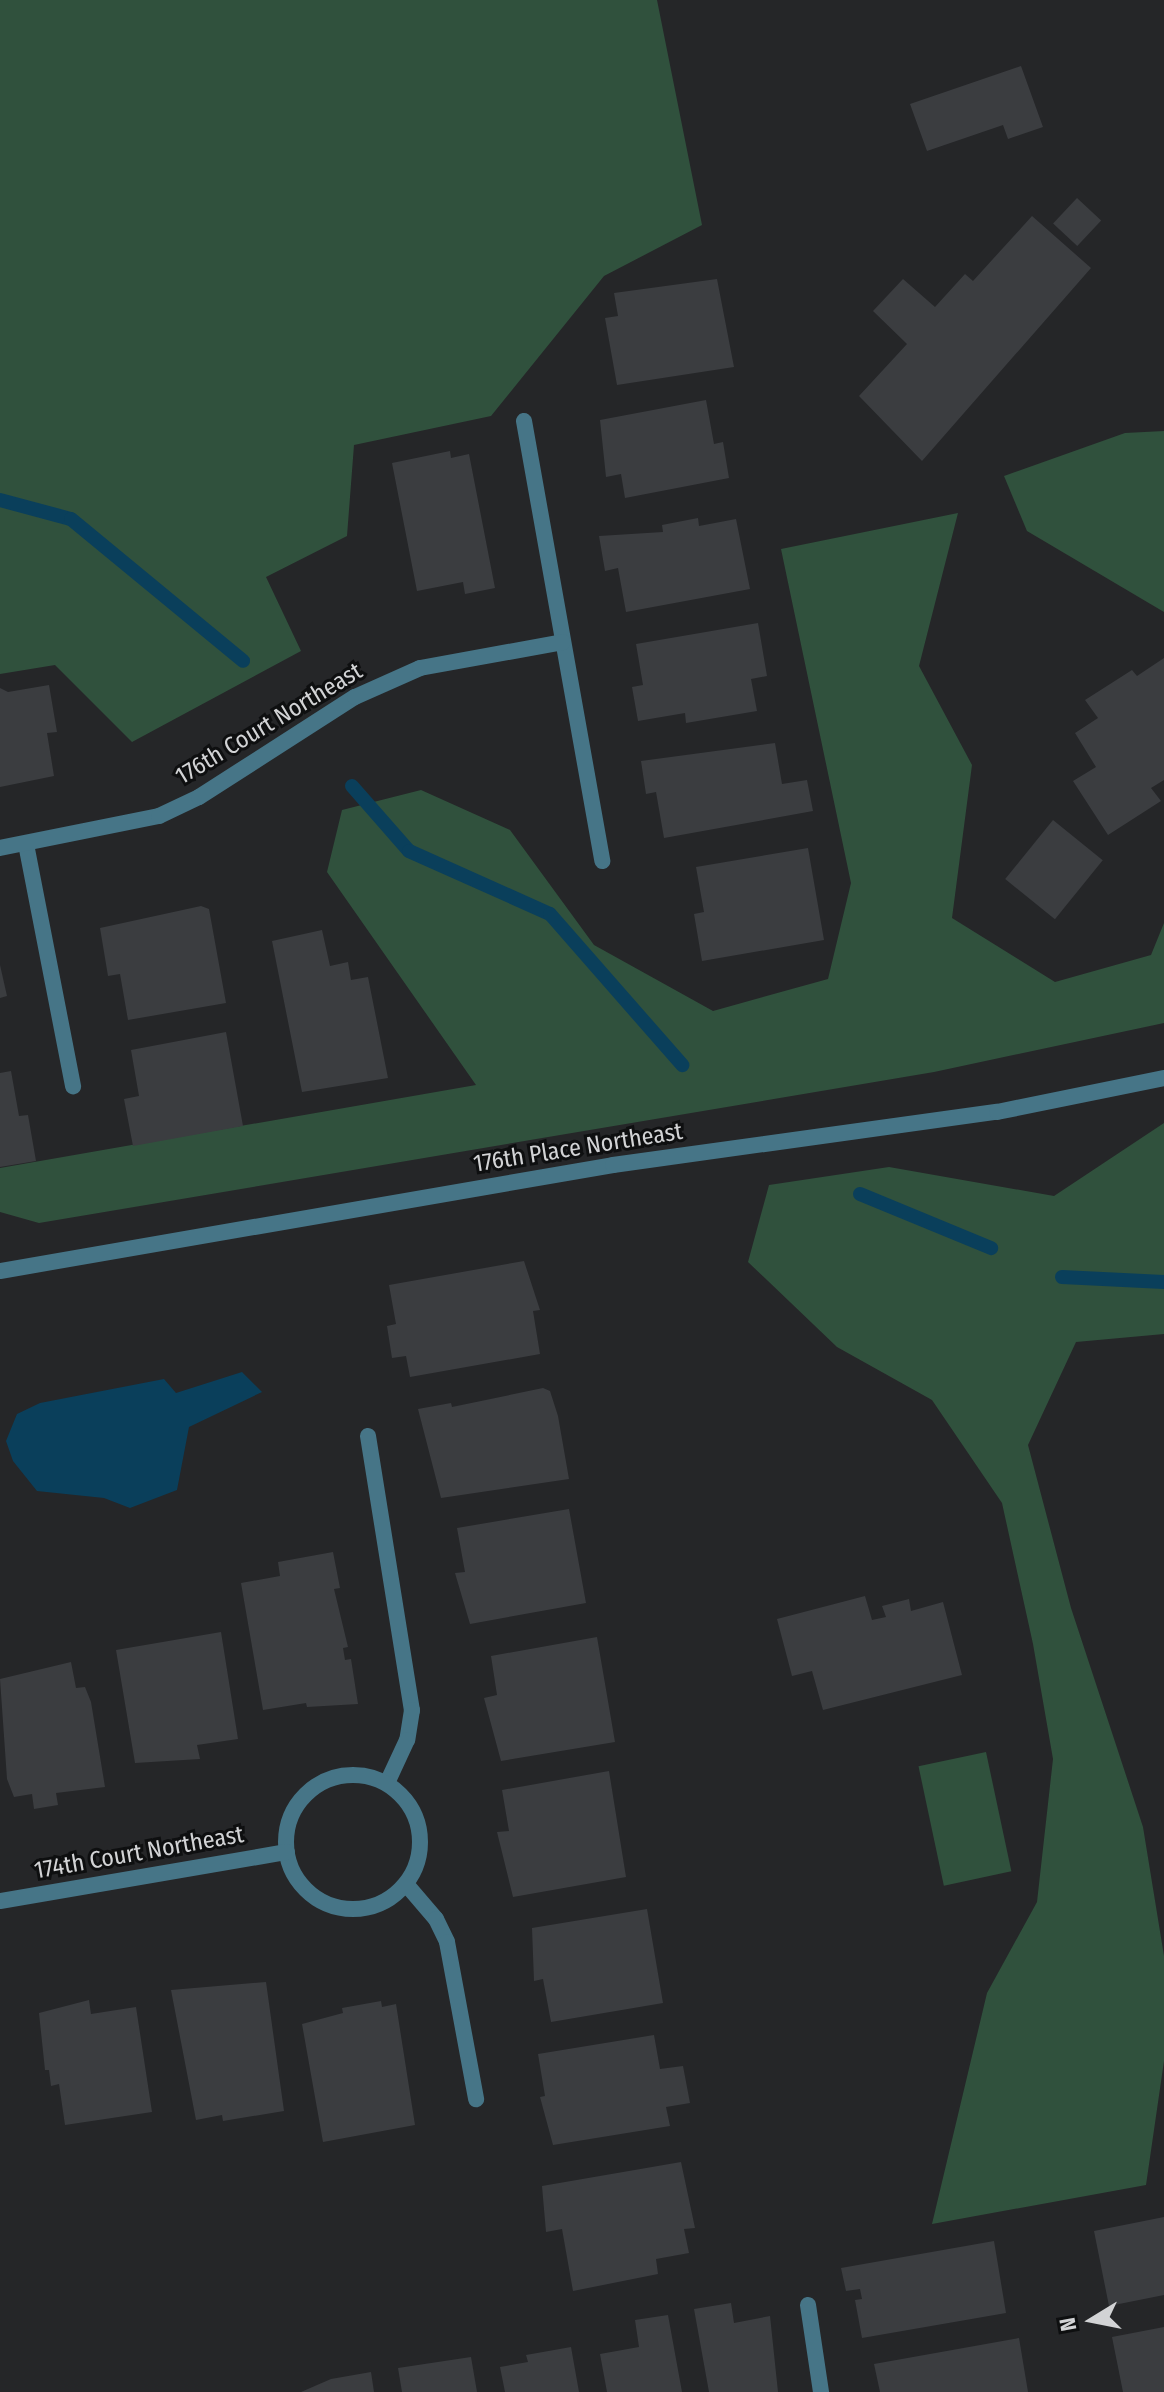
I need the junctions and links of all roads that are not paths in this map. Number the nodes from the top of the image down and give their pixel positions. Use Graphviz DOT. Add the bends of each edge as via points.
graph roads {
  1 [pos="524,421"];
  2 [pos="563,642"];
  3 [pos="26,844"];
  4 [pos="0,848"];
  5 [pos="602,861"];
  6 [pos="1164,1078"];
  7 [pos="73,1086"];
  8 [pos="0,1271"];
  9 [pos="368,1436"];
  10 [pos="387,1783"];
  11 [pos="287,1852"];
  12 [pos="406,1884"];
  13 [pos="0,1901"];
  14 [pos="476,2099"];
  15 [pos="808,2305"];
  16 [pos="821,2392"];
  1 -- 2 [label="street"];
  2 -- 3 [label="street, 176th Court Northeast" via="420,668 355,697 285,745 159,816"];
  2 -- 5 [label="street"];
  3 -- 4 [label="street, 176th Court Northeast"];
  3 -- 7 [label="street"];
  6 -- 8 [label="street, 176th Place Northeast" via="997,1112 613,1165"];
  9 -- 10 [label="street" via="411,1699 407,1740"];
  10 -- 11 [label="street" via="364,1774 323,1781 293,1810"];
  10 -- 12 [label="street" via="414,1811 421,1832 420,1853"];
  11 -- 12 [label="street" via="305,1890 342,1909 384,1903"];
  11 -- 13 [label="street, 174th Court Northeast"];
  12 -- 14 [label="street" via="436,1919 447,1942"];
  15 -- 16 [label="street"];
}
